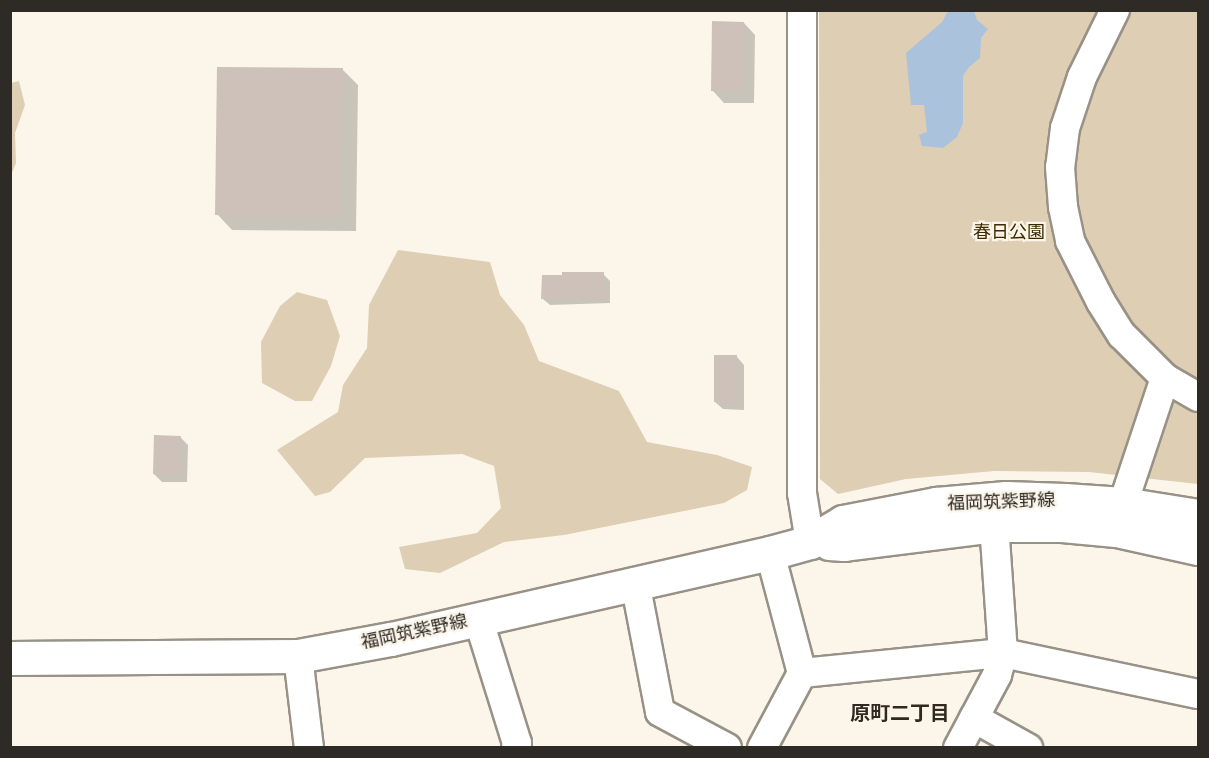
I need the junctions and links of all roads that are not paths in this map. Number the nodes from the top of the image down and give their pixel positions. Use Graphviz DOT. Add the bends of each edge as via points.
graph roads {
  1 [pos="802,10"];
  2 [pos="1115,10"];
  3 [pos="1165,378"];
  4 [pos="1198,397"];
  5 [pos="1123,504"];
  6 [pos="1198,516"];
  7 [pos="994,525"];
  8 [pos="810,542"];
  9 [pos="1198,548"];
  10 [pos="770,553"];
  11 [pos="635,582"];
  12 [pos="478,618"];
  13 [pos="1003,653"];
  14 [pos="298,656"];
  15 [pos="10,658"];
  16 [pos="802,673"];
  17 [pos="1198,694"];
  18 [pos="974,718"];
  19 [pos="309,747"];
  20 [pos="516,747"];
  21 [pos="727,747"];
  22 [pos="762,747"];
  23 [pos="958,747"];
  24 [pos="1028,747"];
  1 -- 8 [label="street" via="802,494"];
  2 -- 3 [label="street" via="1082,77 1065,128 1060,166 1063,207 1070,242 1101,302 1122,335"];
  3 -- 4 [label="street"];
  3 -- 5 [label="street"];
  5 -- 6 [label="main road, 福岡筑紫野線"];
  5 -- 8 [label="main road, 福岡筑紫野線" via="1006,498 936,504 843,522"];
  7 -- 8 [label="main road, 福岡筑紫野線" via="844,544"];
  7 -- 9 [label="main road, 福岡筑紫野線" via="1116,530"];
  7 -- 13 [label="street"];
  8 -- 10 [label="main road, 福岡筑紫野線"];
  10 -- 11 [label="main road, 福岡筑紫野線"];
  10 -- 16 [label="street"];
  11 -- 12 [label="main road, 福岡筑紫野線"];
  11 -- 21 [label="street" via="660,712"];
  12 -- 14 [label="main road, 福岡筑紫野線"];
  12 -- 20 [label="street"];
  13 -- 16 [label="street"];
  13 -- 17 [label="street"];
  13 -- 18 [label="street" via="997,675"];
  14 -- 15 [label="main road, 福岡筑紫野線"];
  14 -- 19 [label="street"];
  16 -- 22 [label="street"];
  18 -- 23 [label="street"];
  18 -- 24 [label="street"];
}
